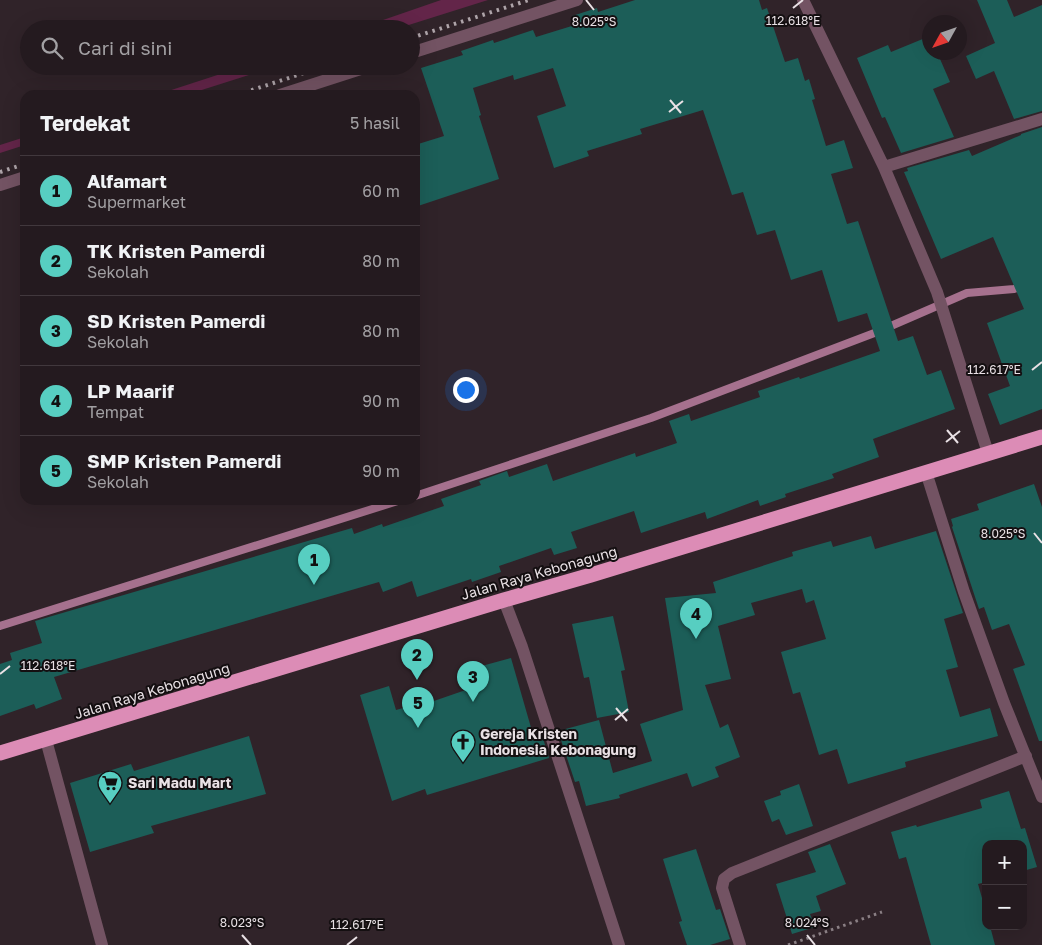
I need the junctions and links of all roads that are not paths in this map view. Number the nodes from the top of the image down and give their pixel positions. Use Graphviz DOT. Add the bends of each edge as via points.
graph roads {
  1 [pos="577,0"];
  2 [pos="803,0"];
  3 [pos="420,50"];
  4 [pos="342,75"];
  5 [pos="296,90"];
  6 [pos="1042,119"];
  7 [pos="884,167"];
  8 [pos="20,179"];
  9 [pos="0,185"];
  10 [pos="1042,437"];
  11 [pos="988,453"];
  12 [pos="926,472"];
  13 [pos="504,600"];
  14 [pos="46,740"];
  15 [pos="0,753"];
  16 [pos="1026,756"];
  17 [pos="1042,797"];
  18 [pos="102,945"];
  19 [pos="619,945"];
  20 [pos="740,945"];
  1 -- 3 [label="street"];
  2 -- 7 [label="street"];
  4 -- 5 [label="street"];
  6 -- 7 [label="street"];
  7 -- 11 [label="street" via="937,292"];
  8 -- 9 [label="street"];
  10 -- 11 [label="highway, Jalan Raya Kebonagung"];
  11 -- 12 [label="highway, Jalan Raya Kebonagung"];
  12 -- 13 [label="highway, Jalan Raya Kebonagung"];
  12 -- 16 [label="street" via="964,592"];
  13 -- 14 [label="highway, Jalan Raya Kebonagung"];
  13 -- 19 [label="street"];
  14 -- 15 [label="highway, Jalan Raya Kebonagung"];
  14 -- 18 [label="street"];
  16 -- 17 [label="street"];
  16 -- 20 [label="street" via="732,873 724,879 722,888"];
}
